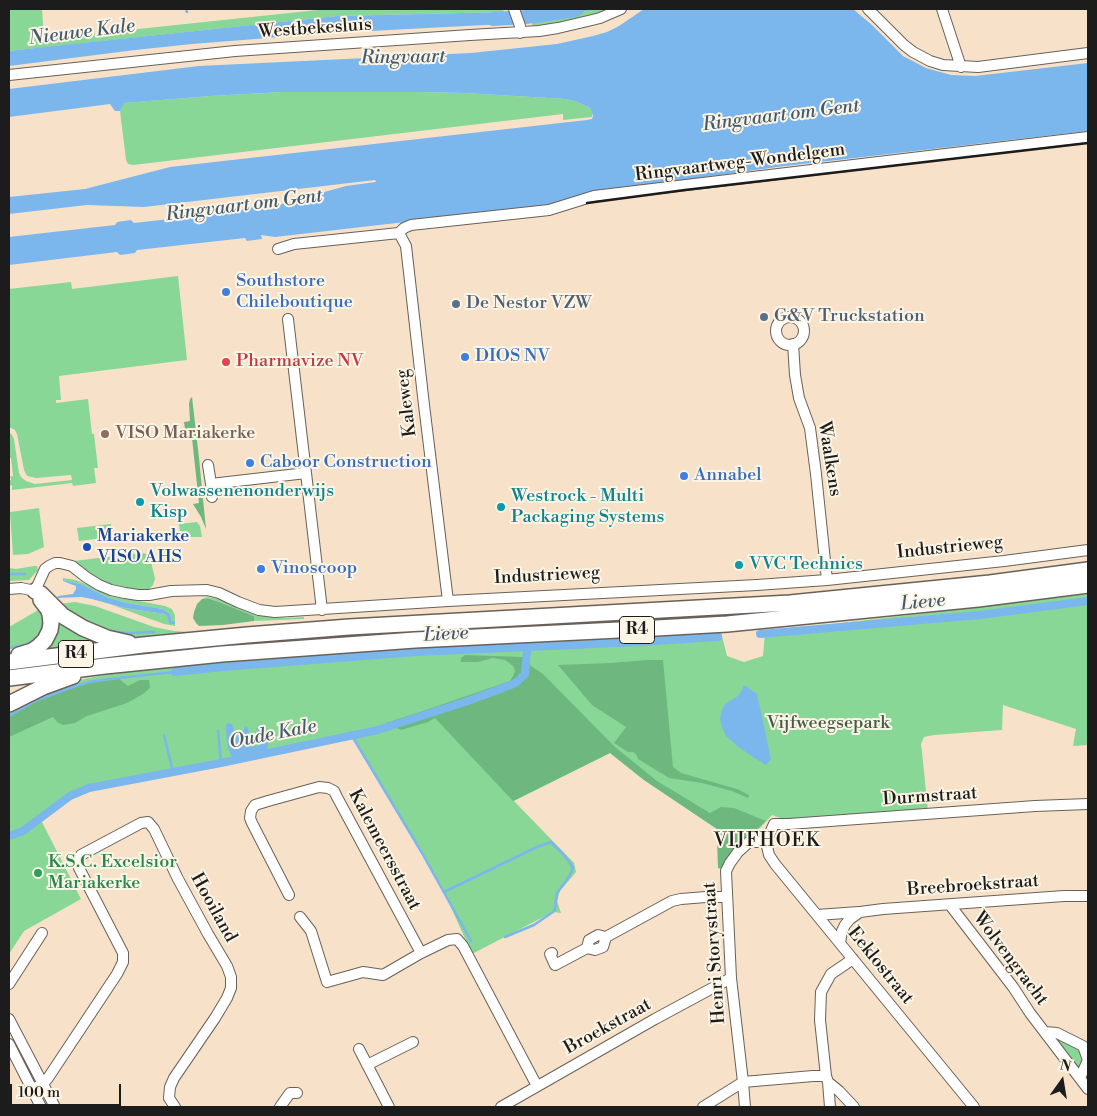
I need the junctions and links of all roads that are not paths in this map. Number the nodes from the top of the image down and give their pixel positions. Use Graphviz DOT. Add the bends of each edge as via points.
graph roads {
  1 [pos="514,9"];
  2 [pos="621,9"];
  3 [pos="868,9"];
  4 [pos="942,9"];
  5 [pos="520,29"];
  6 [pos="1088,53"];
  7 [pos="961,67"];
  8 [pos="9,75"];
  9 [pos="1088,137"];
  10 [pos="399,233"];
  11 [pos="278,249"];
  12 [pos="288,319"];
  13 [pos="793,344"];
  14 [pos="208,464"];
  15 [pos="306,473"];
  16 [pos="211,484"];
  17 [pos="212,497"];
  18 [pos="1088,550"];
  19 [pos="1088,570"];
  20 [pos="827,580"];
  21 [pos="1088,585"];
  22 [pos="9,589"];
  23 [pos="35,591"];
  24 [pos="448,600"];
  25 [pos="322,610"];
  26 [pos="143,645"];
  27 [pos="9,658"];
  28 [pos="9,662"];
  29 [pos="105,666"];
  30 [pos="9,678"];
  31 [pos="9,704"];
  32 [pos="1088,804"];
  33 [pos="766,842"];
  34 [pos="289,895"];
  35 [pos="727,896"];
  36 [pos="1088,896"];
  37 [pos="950,905"];
  38 [pos="860,912"];
  39 [pos="817,915"];
  40 [pos="300,916"];
  41 [pos="42,933"];
  42 [pos="840,943"];
  43 [pos="421,953"];
  44 [pos="552,953"];
  45 [pos="852,959"];
  46 [pos="731,978"];
  47 [pos="9,984"];
  48 [pos="9,1019"];
  49 [pos="1045,1032"];
  50 [pos="413,1042"];
  51 [pos="9,1044"];
  52 [pos="358,1048"];
  53 [pos="367,1065"];
  54 [pos="1080,1078"];
  55 [pos="827,1079"];
  56 [pos="743,1082"];
  57 [pos="43,1084"];
  58 [pos="538,1086"];
  59 [pos="32,1089"];
  60 [pos="1088,1089"];
  61 [pos="291,1091"];
  62 [pos="41,1107"];
  63 [pos="55,1107"];
  64 [pos="175,1107"];
  65 [pos="280,1107"];
  66 [pos="389,1107"];
  67 [pos="501,1107"];
  68 [pos="703,1107"];
  69 [pos="744,1107"];
  70 [pos="830,1107"];
  71 [pos="854,1107"];
  72 [pos="974,1107"];
  1 -- 5 [label="street"];
  2 -- 5 [label="street, Westbekesluis" via="566,27 539,31"];
  3 -- 7 [label="street" via="904,45 920,56 943,65"];
  4 -- 7 [label="street"];
  5 -- 8 [label="street, Westbekesluis" via="235,51"];
  6 -- 7 [label="street"];
  9 -- 10 [label="street, Ringvaartweg-Wondelgem" via="594,196 549,210 411,226"];
  10 -- 11 [label="street, Ringvaartweg-Wondelgem" via="294,244"];
  10 -- 24 [label="street, Kaleweg" via="406,246"];
  12 -- 15 [label="street"];
  13 -- 20 [label="street, Waalkens" via="799,398 810,428"];
  14 -- 16 [label="street"];
  15 -- 16 [label="street"];
  15 -- 25 [label="street"];
  16 -- 17 [label="street"];
  18 -- 20 [label="street, Industrieweg"];
  19 -- 26 [label="highway, R4" via="790,603 349,627"];
  20 -- 24 [label="street, Industrieweg"];
  21 -- 29 [label="highway, R4" via="727,624 415,640"];
  22 -- 23 [label="street"];
  23 -- 25 [label="street, Industrieweg" via="45,569 60,563 72,566 98,585 131,594 206,590 259,610"];
  23 -- 26 [label="highway, R4" via="63,616 83,628 107,638"];
  23 -- 27 [label="highway, R4" via="50,614 50,630 38,647"];
  24 -- 25 [label="street, Industrieweg"];
  26 -- 28 [label="highway, R4"];
  29 -- 30 [label="highway, R4"];
  29 -- 31 [label="highway" via="43,687"];
  32 -- 33 [label="street, Durmstraat" via="774,824"];
  33 -- 35 [label="street, Henri Storystraat" via="749,842 730,863 726,871"];
  33 -- 39 [label="street, Eeklostraat" via="769,855"];
  34 -- 43 [label="street, Kalemeersstraat" via="252,823 252,811 255,805 268,801 319,787 328,788 334,791"];
  35 -- 44 [label="street" via="672,901 606,938 598,935 589,940 587,948 555,964"];
  35 -- 46 [label="street, Henri Storystraat"];
  36 -- 37 [label="street, Breebroekstraat"];
  37 -- 38 [label="street, Breebroekstraat"];
  37 -- 49 [label="street, Wolvengracht"];
  38 -- 39 [label="street, Breebroekstraat"];
  38 -- 42 [label="street" via="845,924"];
  39 -- 42 [label="street, Eeklostraat"];
  40 -- 43 [label="street" via="311,931 322,984 363,972 383,975"];
  41 -- 47 [label="street"];
  42 -- 45 [label="street, Eeklostraat"];
  43 -- 58 [label="street" via="448,940 459,941"];
  45 -- 55 [label="street" via="831,974 821,992 820,1020"];
  45 -- 72 [label="street, Eeklostraat"];
  46 -- 56 [label="street, Henri Storystraat"];
  46 -- 58 [label="street, Broekstraat"];
  48 -- 57 [label="street"];
  49 -- 54 [label="street, Wolvengracht"];
  49 -- 54 [label="street, Wolvengracht" via="1057,1033 1083,1046 1088,1060"];
  50 -- 53 [label="street"];
  51 -- 59 [label="street"];
  52 -- 53 [label="street"];
  53 -- 66 [label="street"];
  54 -- 60 [label="street, Wolvengracht"];
  55 -- 56 [label="street" via="813,1076"];
  55 -- 70 [label="street"];
  55 -- 71 [label="street"];
  56 -- 68 [label="street"];
  56 -- 69 [label="street, Henri Storystraat"];
  57 -- 59 [label="street"];
  57 -- 63 [label="street"];
  57 -- 64 [label="street, Hooiland" via="123,962 123,953 77,862 81,855 148,822 231,976 227,998 170,1087 170,1098"];
  58 -- 67 [label="street, Broekstraat"];
  59 -- 62 [label="street"];
  61 -- 65 [label="street"];
}
